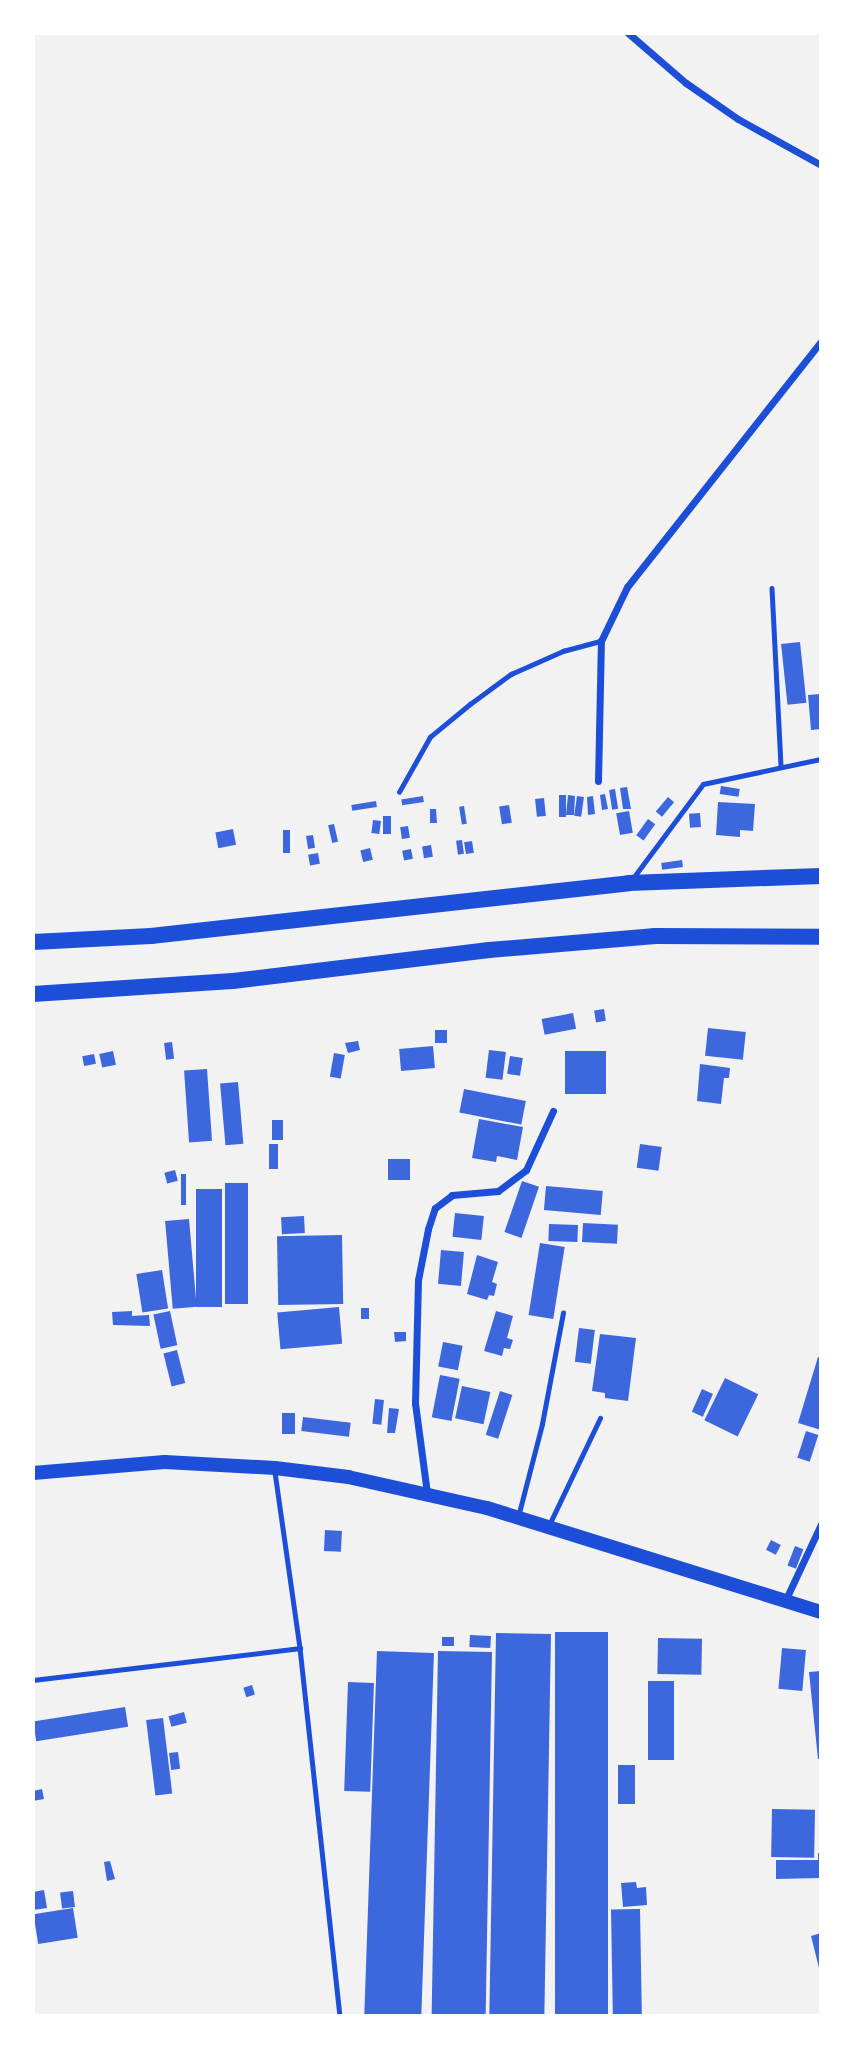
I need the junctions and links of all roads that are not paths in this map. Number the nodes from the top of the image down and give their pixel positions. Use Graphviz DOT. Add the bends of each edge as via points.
graph roads {
  1 [pos="628,33"];
  2 [pos="821,165"];
  3 [pos="821,341"];
  4 [pos="772,588"];
  5 [pos="601,641"];
  6 [pos="821,759"];
  7 [pos="781,766"];
  8 [pos="598,781"];
  9 [pos="399,792"];
  10 [pos="821,876"];
  11 [pos="629,883"];
  12 [pos="821,937"];
  13 [pos="33,942"];
  14 [pos="33,994"];
  15 [pos="553,1111"];
  16 [pos="563,1313"];
  17 [pos="600,1418"];
  18 [pos="275,1468"];
  19 [pos="33,1473"];
  20 [pos="427,1493"];
  21 [pos="518,1518"];
  22 [pos="821,1524"];
  23 [pos="548,1527"];
  24 [pos="785,1602"];
  25 [pos="821,1612"];
  26 [pos="300,1648"];
  27 [pos="33,1680"];
  28 [pos="340,2016"];
  1 -- 2 [label="street" via="686,83 738,119"];
  3 -- 5 [label="street" via="627,587"];
  4 -- 7 [label="lane"];
  5 -- 8 [label="street"];
  5 -- 9 [label="lane" via="563,651 511,674 470,704 430,737"];
  6 -- 7 [label="lane"];
  7 -- 11 [label="lane" via="703,785"];
  10 -- 11 [label="highway"];
  11 -- 13 [label="highway" via="151,936"];
  12 -- 14 [label="highway" via="655,936 489,950 233,981"];
  15 -- 20 [label="street" via="526,1170 498,1191 452,1195 435,1208 431,1218 418,1280 415,1403"];
  16 -- 21 [label="lane"];
  17 -- 23 [label="lane"];
  18 -- 19 [label="highway" via="165,1462"];
  18 -- 20 [label="highway"];
  18 -- 26 [label="lane"];
  20 -- 21 [label="highway"];
  21 -- 23 [label="highway"];
  22 -- 24 [label="street"];
  23 -- 24 [label="highway"];
  24 -- 25 [label="highway"];
  26 -- 27 [label="lane"];
  26 -- 28 [label="lane"];
}
